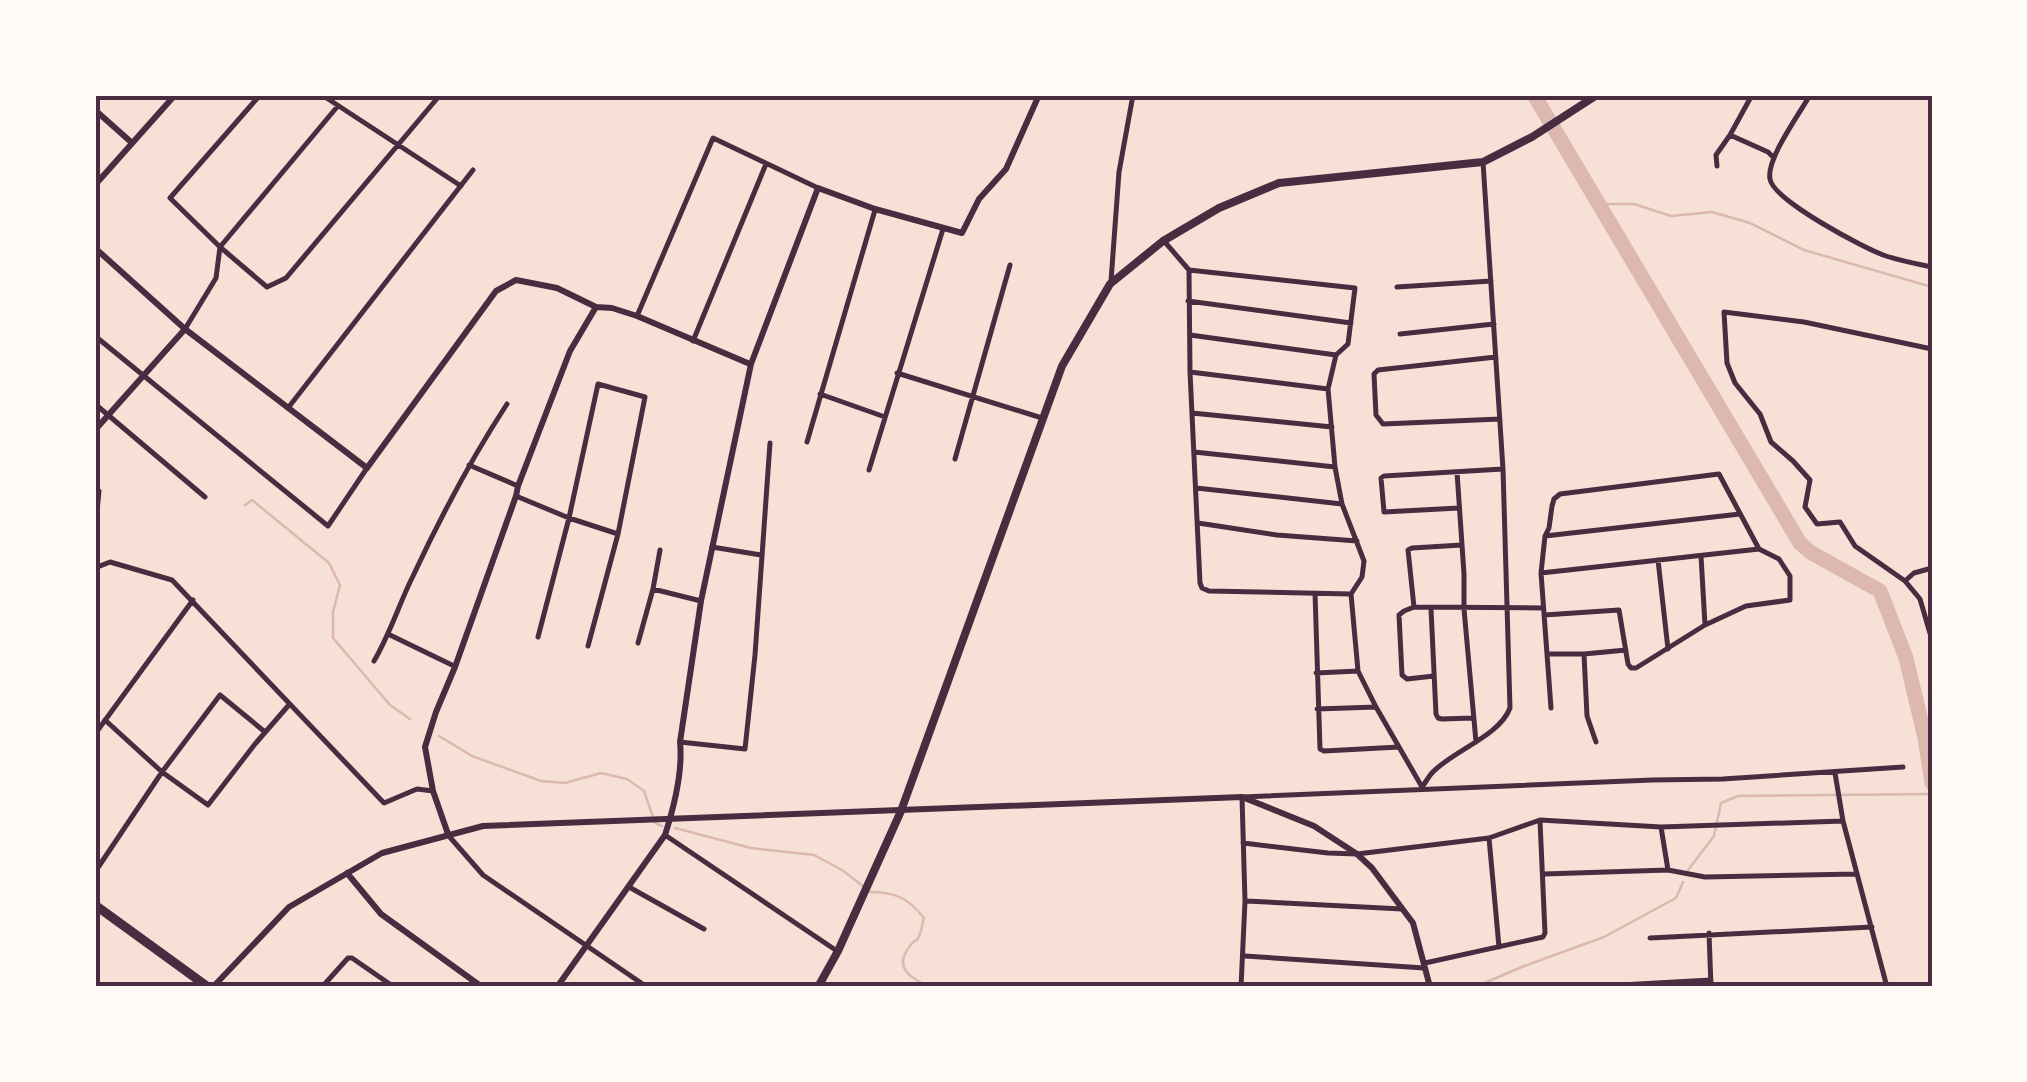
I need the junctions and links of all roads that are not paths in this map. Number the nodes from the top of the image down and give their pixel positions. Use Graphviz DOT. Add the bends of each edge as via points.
graph roads {
  1 [pos="175,95"];
  2 [pos="260,95"];
  3 [pos="322,95"];
  4 [pos="440,95"];
  5 [pos="1039,95"];
  6 [pos="1133,95"];
  7 [pos="1597,95"];
  8 [pos="1752,95"];
  9 [pos="1810,95"];
  10 [pos="337,107"];
  11 [pos="95,110"];
  12 [pos="1730,135"];
  13 [pos="131,142"];
  14 [pos="399,144"];
  15 [pos="1774,158"];
  16 [pos="1483,162"];
  17 [pos="766,164"];
  18 [pos="1717,166"];
  19 [pos="473,170"];
  20 [pos="95,184"];
  21 [pos="460,186"];
  22 [pos="818,188"];
  23 [pos="875,209"];
  24 [pos="943,229"];
  25 [pos="1164,241"];
  26 [pos="220,247"];
  27 [pos="95,248"];
  28 [pos="1010,265"];
  29 [pos="1932,267"];
  30 [pos="1189,270"];
  31 [pos="1491,281"];
  32 [pos="1110,284"];
  33 [pos="1397,288"];
  34 [pos="1188,301"];
  35 [pos="596,307"];
  36 [pos="637,316"];
  37 [pos="1351,322"];
  38 [pos="1494,324"];
  39 [pos="185,329"];
  40 [pos="1400,334"];
  41 [pos="1189,335"];
  42 [pos="95,336"];
  43 [pos="693,341"];
  44 [pos="1932,349"];
  45 [pos="1336,355"];
  46 [pos="1496,358"];
  47 [pos="751,364"];
  48 [pos="1190,372"];
  49 [pos="897,373"];
  50 [pos="142,375"];
  51 [pos="1328,389"];
  52 [pos="820,394"];
  53 [pos="973,396"];
  54 [pos="95,404"];
  55 [pos="507,404"];
  56 [pos="288,409"];
  57 [pos="1192,413"];
  58 [pos="109,416"];
  59 [pos="886,416"];
  60 [pos="1043,418"];
  61 [pos="1500,418"];
  62 [pos="1332,427"];
  63 [pos="95,430"];
  64 [pos="808,442"];
  65 [pos="770,444"];
  66 [pos="1194,452"];
  67 [pos="956,459"];
  68 [pos="469,465"];
  69 [pos="368,468"];
  70 [pos="1335,468"];
  71 [pos="1503,469"];
  72 [pos="868,470"];
  73 [pos="1457,472"];
  74 [pos="518,486"];
  75 [pos="1196,488"];
  76 [pos="98,491"];
  77 [pos="516,496"];
  78 [pos="205,497"];
  79 [pos="1342,504"];
  80 [pos="1459,508"];
  81 [pos="1740,514"];
  82 [pos="569,518"];
  83 [pos="1198,524"];
  84 [pos="95,532"];
  85 [pos="618,534"];
  86 [pos="1545,536"];
  87 [pos="1357,542"];
  88 [pos="1462,545"];
  89 [pos="712,547"];
  90 [pos="1759,549"];
  91 [pos="660,550"];
  92 [pos="761,555"];
  93 [pos="1701,556"];
  94 [pos="1658,560"];
  95 [pos="95,568"];
  96 [pos="1932,568"];
  97 [pos="1541,573"];
  98 [pos="1905,581"];
  99 [pos="653,589"];
  100 [pos="1315,593"];
  101 [pos="1351,594"];
  102 [pos="193,600"];
  103 [pos="701,601"];
  104 [pos="1414,607"];
  105 [pos="1431,609"];
  106 [pos="1464,609"];
  107 [pos="1506,610"];
  108 [pos="1544,612"];
  109 [pos="1705,625"];
  110 [pos="390,635"];
  111 [pos="538,637"];
  112 [pos="1932,640"];
  113 [pos="638,643"];
  114 [pos="588,646"];
  115 [pos="1668,649"];
  116 [pos="1626,650"];
  117 [pos="1547,654"];
  118 [pos="1584,654"];
  119 [pos="374,662"];
  120 [pos="454,666"];
  121 [pos="1358,671"];
  122 [pos="1316,673"];
  123 [pos="1434,676"];
  124 [pos="288,706"];
  125 [pos="1376,707"];
  126 [pos="1552,708"];
  127 [pos="1318,709"];
  128 [pos="1472,718"];
  129 [pos="104,720"];
  130 [pos="265,732"];
  131 [pos="95,734"];
  132 [pos="680,742"];
  133 [pos="1476,742"];
  134 [pos="1596,742"];
  135 [pos="1399,746"];
  136 [pos="1903,767"];
  137 [pos="162,772"];
  138 [pos="1835,773"];
  139 [pos="1421,788"];
  140 [pos="433,791"];
  141 [pos="1242,798"];
  142 [pos="901,811"];
  143 [pos="670,818"];
  144 [pos="1540,820"];
  145 [pos="1843,821"];
  146 [pos="1660,827"];
  147 [pos="448,834"];
  148 [pos="665,835"];
  149 [pos="1489,838"];
  150 [pos="1243,842"];
  151 [pos="1357,854"];
  152 [pos="1668,870"];
  153 [pos="95,872"];
  154 [pos="347,873"];
  155 [pos="1544,874"];
  156 [pos="1857,874"];
  157 [pos="629,888"];
  158 [pos="1245,901"];
  159 [pos="95,905"];
  160 [pos="1402,909"];
  161 [pos="1872,926"];
  162 [pos="704,929"];
  163 [pos="1709,933"];
  164 [pos="1650,938"];
  165 [pos="585,945"];
  166 [pos="1498,947"];
  167 [pos="838,952"];
  168 [pos="1244,956"];
  169 [pos="1426,965"];
  170 [pos="1711,984"];
  171 [pos="210,987"];
  172 [pos="322,987"];
  173 [pos="394,987"];
  174 [pos="482,987"];
  175 [pos="557,987"];
  176 [pos="647,987"];
  177 [pos="818,987"];
  178 [pos="1241,987"];
  179 [pos="1430,987"];
  180 [pos="1584,987"];
  181 [pos="1886,987"];
  1 -- 13 [label="street"];
  2 -- 26 [label="street" via="170,198"];
  3 -- 10 [label="street"];
  4 -- 14 [label="street"];
  5 -- 24 [label="street" via="1006,169 979,199 962,233"];
  6 -- 32 [label="street"];
  7 -- 16 [label="main road"];
  8 -- 12 [label="street"];
  9 -- 15 [label="street"];
  10 -- 14 [label="street"];
  10 -- 26 [label="street"];
  11 -- 13 [label="street"];
  12 -- 15 [label="street"];
  12 -- 18 [label="street" via="1716,155"];
  13 -- 20 [label="street"];
  14 -- 21 [label="street"];
  14 -- 26 [label="street" via="286,278 268,287"];
  15 -- 29 [label="street" via="1770,181 1790,202 1851,241"];
  16 -- 25 [label="main road" via="1280,183"];
  16 -- 31 [label="street"];
  17 -- 22 [label="street"];
  17 -- 36 [label="street" via="713,138"];
  17 -- 43 [label="street"];
  19 -- 21 [label="street"];
  21 -- 56 [label="street"];
  22 -- 23 [label="street"];
  22 -- 47 [label="street"];
  23 -- 24 [label="street"];
  23 -- 52 [label="street"];
  24 -- 49 [label="street"];
  25 -- 30 [label="street"];
  25 -- 32 [label="main road"];
  26 -- 39 [label="street" via="216,278"];
  27 -- 39 [label="street"];
  28 -- 53 [label="street"];
  30 -- 34 [label="street"];
  30 -- 37 [label="street" via="1356,288"];
  31 -- 33 [label="street"];
  31 -- 38 [label="street"];
  32 -- 60 [label="main road" via="1062,366"];
  34 -- 37 [label="street"];
  34 -- 41 [label="street"];
  35 -- 36 [label="street"];
  35 -- 69 [label="street" via="557,288 516,280 496,290"];
  35 -- 74 [label="street" via="570,351"];
  36 -- 43 [label="street"];
  37 -- 45 [label="street" via="1348,344"];
  38 -- 40 [label="street"];
  38 -- 46 [label="street"];
  39 -- 50 [label="street"];
  39 -- 56 [label="street"];
  41 -- 45 [label="street"];
  41 -- 48 [label="street"];
  42 -- 50 [label="street"];
  43 -- 47 [label="street"];
  44 -- 98 [label="street" via="1724,312 1735,383 1760,414 1771,442 1810,480 1804,507 1816,524 1840,522 1855,546"];
  45 -- 51 [label="street"];
  46 -- 61 [label="street"];
  46 -- 61 [label="street" via="1378,370 1376,415 1383,424"];
  47 -- 89 [label="street"];
  48 -- 51 [label="street"];
  48 -- 57 [label="street"];
  49 -- 53 [label="street"];
  49 -- 59 [label="street"];
  50 -- 58 [label="street"];
  50 -- 69 [label="street" via="328,526"];
  51 -- 62 [label="street"];
  52 -- 59 [label="street"];
  52 -- 64 [label="street"];
  53 -- 60 [label="street"];
  53 -- 67 [label="street"];
  54 -- 58 [label="street"];
  55 -- 68 [label="street"];
  56 -- 69 [label="street"];
  57 -- 62 [label="street"];
  57 -- 66 [label="street"];
  58 -- 63 [label="street"];
  58 -- 78 [label="street"];
  59 -- 72 [label="street"];
  60 -- 142 [label="main road"];
  61 -- 71 [label="street"];
  62 -- 70 [label="street"];
  65 -- 92 [label="street"];
  66 -- 70 [label="street"];
  66 -- 75 [label="street"];
  68 -- 74 [label="street"];
  68 -- 110 [label="street"];
  70 -- 79 [label="street"];
  71 -- 73 [label="street"];
  71 -- 107 [label="street"];
  73 -- 80 [label="street"];
  73 -- 80 [label="street" via="1384,476 1380,482 1384,512"];
  74 -- 77 [label="street"];
  75 -- 79 [label="street"];
  75 -- 83 [label="street"];
  76 -- 84 [label="street"];
  77 -- 82 [label="street"];
  77 -- 120 [label="street"];
  79 -- 87 [label="street"];
  80 -- 88 [label="street"];
  81 -- 86 [label="street"];
  81 -- 86 [label="street" via="1720,474 1702,476 1560,494"];
  81 -- 90 [label="street"];
  82 -- 85 [label="street"];
  82 -- 85 [label="street" via="598,384 645,397"];
  82 -- 111 [label="street"];
  83 -- 87 [label="street"];
  83 -- 100 [label="street" via="1202,588"];
  85 -- 114 [label="street"];
  86 -- 97 [label="street"];
  87 -- 101 [label="street" via="1364,561"];
  88 -- 104 [label="street" via="1408,550"];
  88 -- 106 [label="street"];
  89 -- 92 [label="street"];
  89 -- 103 [label="street"];
  90 -- 93 [label="street"];
  90 -- 109 [label="street" via="1779,559 1790,576 1790,600 1746,606"];
  91 -- 99 [label="street"];
  92 -- 132 [label="street" via="745,749"];
  93 -- 94 [label="street"];
  93 -- 109 [label="street"];
  94 -- 97 [label="street"];
  94 -- 115 [label="street"];
  95 -- 102 [label="street" via="110,562 172,580"];
  96 -- 98 [label="street"];
  97 -- 108 [label="street"];
  98 -- 112 [label="street" via="1920,599"];
  99 -- 103 [label="street"];
  99 -- 113 [label="street"];
  100 -- 101 [label="street"];
  100 -- 122 [label="street"];
  101 -- 121 [label="street"];
  102 -- 124 [label="street"];
  102 -- 129 [label="street"];
  103 -- 132 [label="street"];
  104 -- 105 [label="street"];
  104 -- 123 [label="street" via="1400,615 1402,674"];
  105 -- 106 [label="street"];
  105 -- 123 [label="street"];
  106 -- 107 [label="street"];
  106 -- 128 [label="street"];
  107 -- 108 [label="street"];
  107 -- 133 [label="street" via="1509,713"];
  108 -- 116 [label="street" via="1619,610"];
  108 -- 117 [label="street"];
  109 -- 115 [label="street"];
  110 -- 119 [label="street"];
  110 -- 120 [label="street"];
  115 -- 116 [label="street" via="1636,668 1628,664"];
  116 -- 118 [label="street"];
  117 -- 118 [label="street"];
  117 -- 126 [label="street"];
  118 -- 134 [label="street" via="1587,716"];
  120 -- 140 [label="street" via="425,747"];
  121 -- 122 [label="street"];
  121 -- 125 [label="street"];
  122 -- 127 [label="street"];
  123 -- 128 [label="street" via="1438,718"];
  124 -- 130 [label="street"];
  124 -- 140 [label="street" via="384,803"];
  125 -- 127 [label="street"];
  125 -- 135 [label="street"];
  127 -- 135 [label="street" via="1320,749"];
  128 -- 133 [label="street"];
  129 -- 131 [label="street"];
  129 -- 137 [label="street"];
  130 -- 137 [label="street" via="208,806"];
  130 -- 137 [label="street" via="220,694"];
  132 -- 143 [label="street"];
  133 -- 139 [label="street" via="1432,772"];
  135 -- 139 [label="street"];
  136 -- 138 [label="street"];
  137 -- 153 [label="street"];
  138 -- 139 [label="street"];
  138 -- 145 [label="street"];
  139 -- 141 [label="street"];
  140 -- 147 [label="street"];
  141 -- 142 [label="street"];
  141 -- 150 [label="street"];
  141 -- 151 [label="street" via="1314,826"];
  142 -- 143 [label="street"];
  142 -- 167 [label="main road"];
  143 -- 147 [label="street" via="484,826"];
  143 -- 148 [label="street"];
  144 -- 146 [label="street"];
  144 -- 149 [label="street"];
  144 -- 155 [label="street"];
  145 -- 146 [label="street"];
  145 -- 156 [label="street"];
  146 -- 152 [label="street"];
  147 -- 154 [label="street" via="382,853"];
  147 -- 165 [label="street" via="484,875"];
  148 -- 157 [label="street"];
  148 -- 167 [label="street"];
  149 -- 151 [label="street"];
  149 -- 166 [label="street"];
  150 -- 151 [label="street"];
  150 -- 158 [label="street"];
  151 -- 160 [label="street"];
  152 -- 155 [label="street"];
  152 -- 156 [label="street" via="1705,877"];
  154 -- 171 [label="street" via="289,907"];
  154 -- 174 [label="street" via="381,914"];
  155 -- 166 [label="street" via="1545,933"];
  156 -- 161 [label="street"];
  157 -- 162 [label="street"];
  157 -- 165 [label="street"];
  158 -- 160 [label="street"];
  158 -- 168 [label="street"];
  159 -- 171 [label="main road"];
  160 -- 169 [label="street" via="1414,923"];
  161 -- 163 [label="street"];
  161 -- 181 [label="street"];
  163 -- 164 [label="street"];
  163 -- 170 [label="street"];
  165 -- 175 [label="street"];
  165 -- 176 [label="street"];
  166 -- 169 [label="street"];
  167 -- 177 [label="main road"];
  168 -- 169 [label="street"];
  168 -- 178 [label="street"];
  169 -- 179 [label="street"];
  170 -- 180 [label="street"];
  172 -- 173 [label="street" via="348,958"];
}
